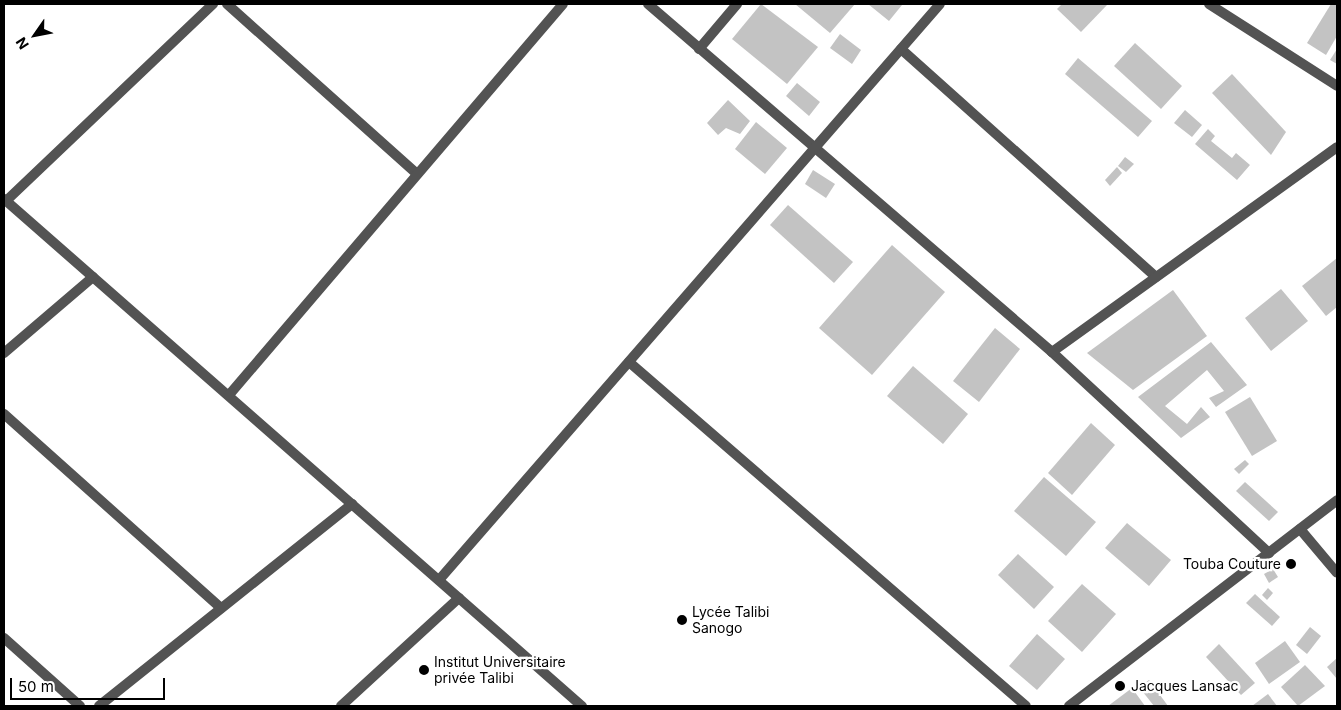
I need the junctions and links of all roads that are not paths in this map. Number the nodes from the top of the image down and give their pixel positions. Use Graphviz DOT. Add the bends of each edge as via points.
graph roads {
  1 [pos="213,4"];
  2 [pos="227,4"];
  3 [pos="563,4"];
  4 [pos="648,4"];
  5 [pos="737,4"];
  6 [pos="940,4"];
  7 [pos="1209,4"];
  8 [pos="699,49"];
  9 [pos="901,49"];
  10 [pos="1337,86"];
  11 [pos="1337,147"];
  12 [pos="813,150"];
  13 [pos="417,174"];
  14 [pos="5,200"];
  15 [pos="93,277"];
  16 [pos="1156,277"];
  17 [pos="1052,352"];
  18 [pos="4,353"];
  19 [pos="629,362"];
  20 [pos="229,396"];
  21 [pos="4,414"];
  22 [pos="1337,500"];
  23 [pos="352,504"];
  24 [pos="1300,529"];
  25 [pos="1269,553"];
  26 [pos="1337,573"];
  27 [pos="439,580"];
  28 [pos="459,598"];
  29 [pos="221,608"];
  30 [pos="4,638"];
  31 [pos="575,704"];
  32 [pos="80,706"];
  33 [pos="99,706"];
  34 [pos="341,706"];
  35 [pos="1026,706"];
  36 [pos="1069,706"];
  1 -- 14 [label="street"];
  2 -- 13 [label="street"];
  3 -- 13 [label="street"];
  4 -- 8 [label="street"];
  5 -- 8 [label="street"];
  6 -- 9 [label="street"];
  7 -- 10 [label="street"];
  8 -- 12 [label="street"];
  9 -- 12 [label="street"];
  9 -- 16 [label="street"];
  11 -- 16 [label="street"];
  12 -- 17 [label="street"];
  12 -- 19 [label="street"];
  13 -- 20 [label="street"];
  14 -- 15 [label="street"];
  15 -- 18 [label="street"];
  15 -- 20 [label="street"];
  16 -- 17 [label="street"];
  17 -- 25 [label="street"];
  19 -- 27 [label="street"];
  19 -- 35 [label="street"];
  20 -- 23 [label="street"];
  21 -- 29 [label="street"];
  22 -- 24 [label="street"];
  23 -- 27 [label="street"];
  23 -- 29 [label="street"];
  24 -- 25 [label="street"];
  24 -- 26 [label="street"];
  25 -- 36 [label="street"];
  27 -- 28 [label="street"];
  28 -- 31 [label="street"];
  28 -- 34 [label="street"];
  29 -- 33 [label="street"];
  30 -- 32 [label="street"];
}
